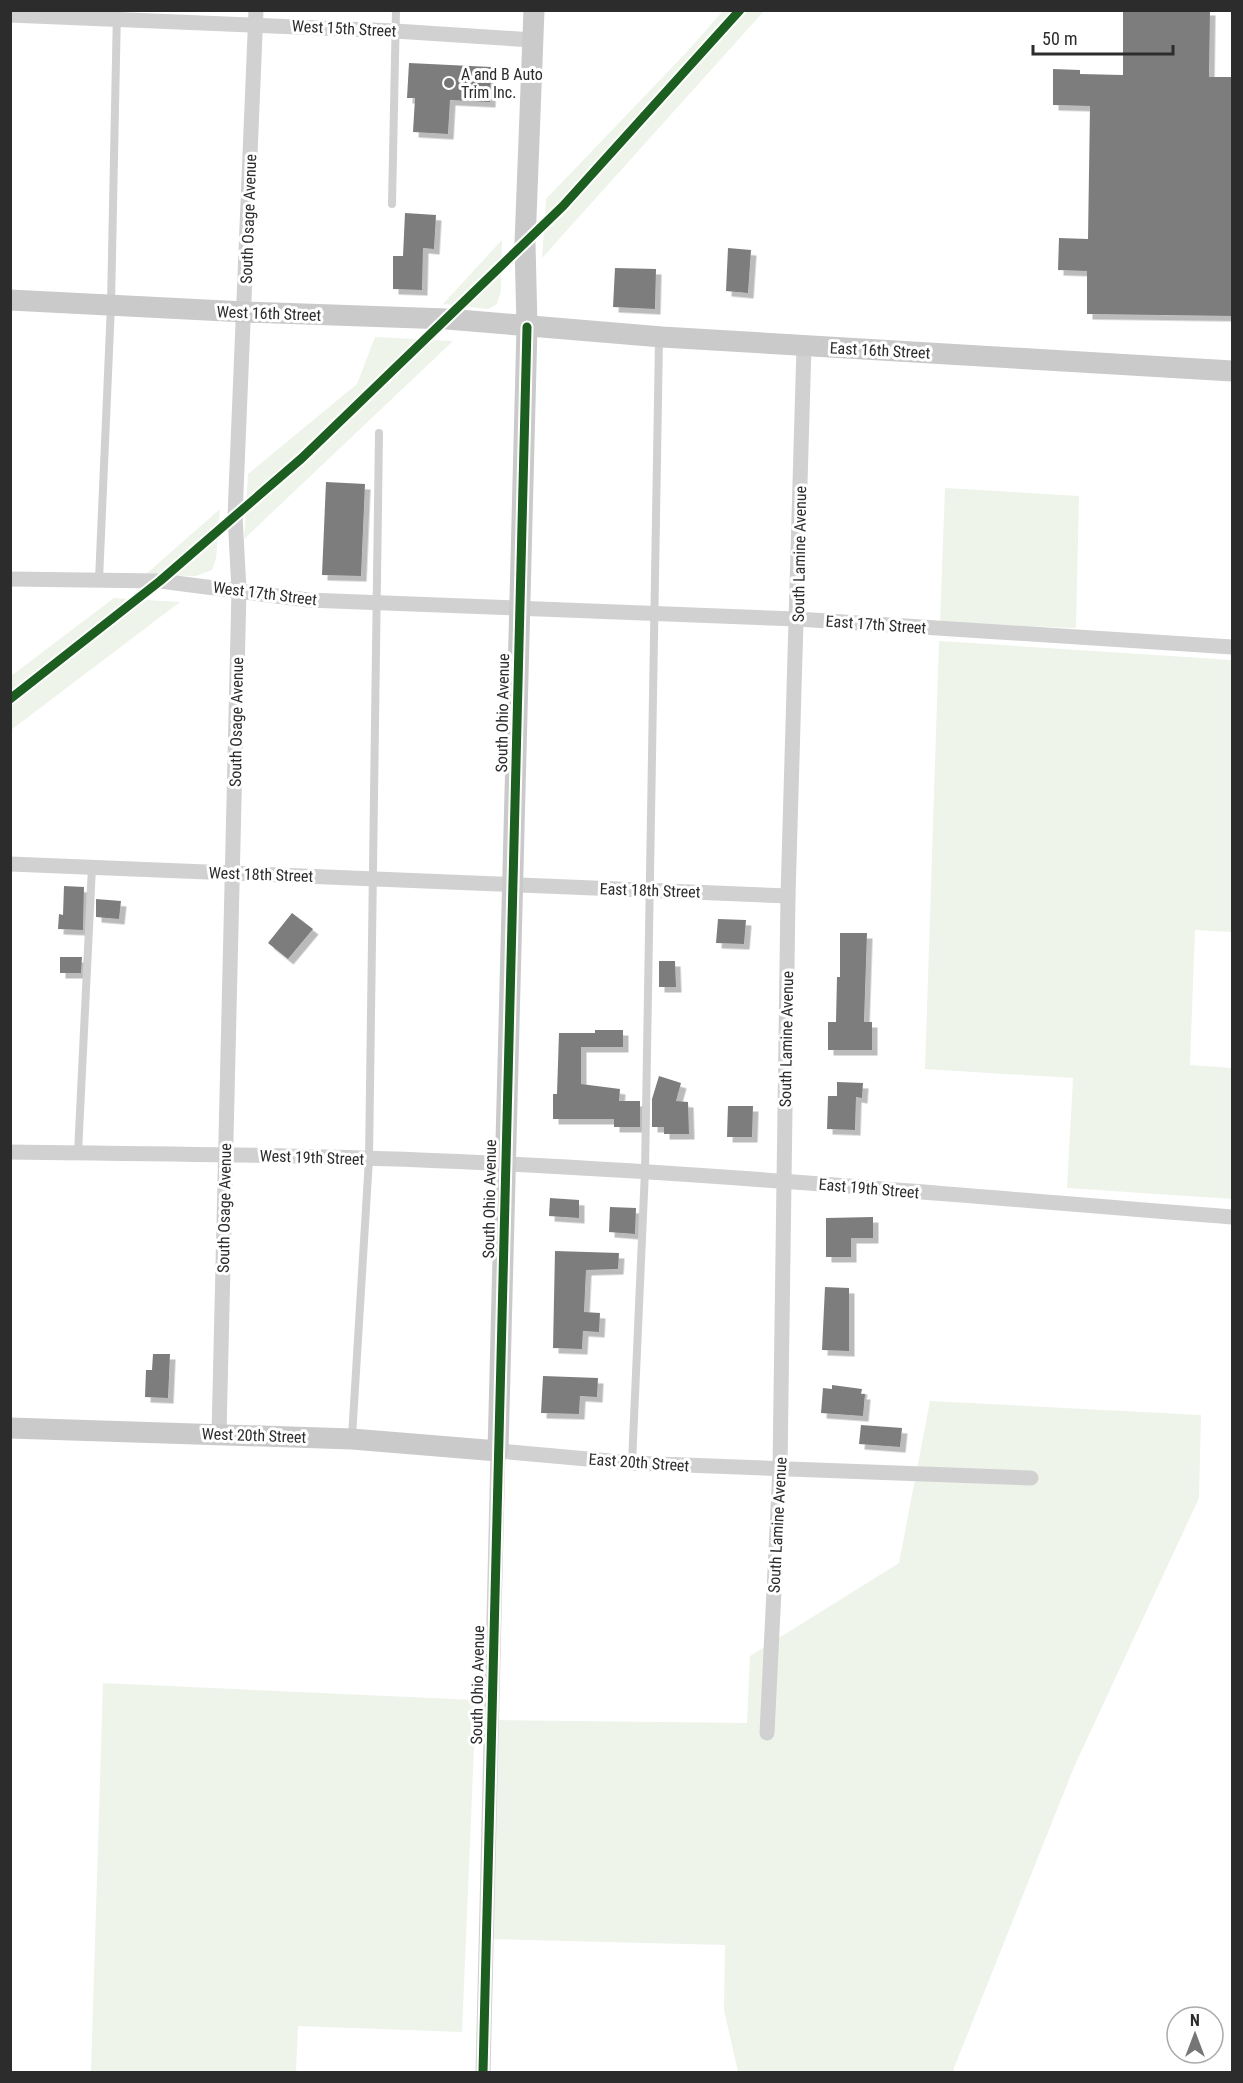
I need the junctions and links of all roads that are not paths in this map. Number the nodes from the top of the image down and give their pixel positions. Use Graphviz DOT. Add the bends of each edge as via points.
graph roads {
  1 [pos="396,10"];
  2 [pos="534,10"];
  3 [pos="117,14"];
  4 [pos="10,15"];
  5 [pos="256,17"];
  6 [pos="395,31"];
  7 [pos="534,40"];
  8 [pos="392,204"];
  9 [pos="10,300"];
  10 [pos="111,305"];
  11 [pos="245,312"];
  12 [pos="527,327"];
  13 [pos="659,337"];
  14 [pos="804,346"];
  15 [pos="1233,371"];
  16 [pos="379,433"];
  17 [pos="10,579"];
  18 [pos="99,580"];
  19 [pos="239,590"];
  20 [pos="377,603"];
  21 [pos="519,608"];
  22 [pos="654,613"];
  23 [pos="797,619"];
  24 [pos="1233,647"];
  25 [pos="10,864"];
  26 [pos="92,867"];
  27 [pos="232,873"];
  28 [pos="373,879"];
  29 [pos="512,884"];
  30 [pos="650,890"];
  31 [pos="788,896"];
  32 [pos="10,1152"];
  33 [pos="78,1153"];
  34 [pos="226,1155"];
  35 [pos="369,1159"];
  36 [pos="505,1164"];
  37 [pos="645,1171"];
  38 [pos="783,1181"];
  39 [pos="1233,1217"];
  40 [pos="10,1428"];
  41 [pos="219,1434"];
  42 [pos="352,1438"];
  43 [pos="498,1450"];
  44 [pos="632,1463"];
  45 [pos="780,1468"];
  46 [pos="1031,1478"];
  47 [pos="767,1733"];
  48 [pos="483,2073"];
  1 -- 6 [label="lane"];
  2 -- 7 [label="street, South Ohio Avenue"];
  3 -- 4 [label="street, West 15th Street"];
  3 -- 5 [label="street, West 15th Street"];
  3 -- 10 [label="lane"];
  5 -- 6 [label="street, West 15th Street"];
  5 -- 11 [label="street, South Osage Avenue"];
  6 -- 7 [label="street, West 15th Street"];
  6 -- 8 [label="lane"];
  7 -- 12 [label="street, South Ohio Avenue" via="525,243"];
  9 -- 10 [label="street, West 16th Street"];
  10 -- 11 [label="street, West 16th Street"];
  10 -- 18 [label="lane"];
  11 -- 12 [label="street, West 16th Street" via="447,319"];
  11 -- 19 [label="street, South Osage Avenue" via="236,516"];
  12 -- 13 [label="street, East 16th Street"];
  12 -- 21 [label="street, South Ohio Avenue"];
  13 -- 14 [label="street, East 16th Street"];
  13 -- 22 [label="lane"];
  14 -- 15 [label="street, East 16th Street"];
  14 -- 23 [label="street, South Lamine Avenue"];
  16 -- 20 [label="lane"];
  17 -- 18 [label="street, West 17th Street"];
  18 -- 19 [label="street, West 17th Street" via="160,581"];
  19 -- 20 [label="street, West 17th Street" via="308,600"];
  19 -- 27 [label="street, South Osage Avenue"];
  20 -- 21 [label="street, West 17th Street"];
  20 -- 28 [label="lane"];
  21 -- 22 [label="street, East 17th Street"];
  21 -- 29 [label="street, South Ohio Avenue"];
  22 -- 23 [label="street, East 17th Street"];
  22 -- 30 [label="lane"];
  23 -- 24 [label="street, East 17th Street"];
  23 -- 31 [label="street, South Lamine Avenue"];
  25 -- 26 [label="street, West 18th Street"];
  26 -- 27 [label="street, West 18th Street"];
  26 -- 33 [label="lane"];
  27 -- 28 [label="street, West 18th Street"];
  27 -- 34 [label="street, South Osage Avenue"];
  28 -- 29 [label="street, West 18th Street"];
  28 -- 35 [label="lane"];
  29 -- 30 [label="street, East 18th Street"];
  29 -- 36 [label="street, South Ohio Avenue"];
  30 -- 31 [label="street, East 18th Street"];
  30 -- 37 [label="lane"];
  31 -- 38 [label="street, South Lamine Avenue"];
  32 -- 33 [label="street, West 19th Street"];
  33 -- 34 [label="street, West 19th Street"];
  34 -- 35 [label="street, West 19th Street"];
  34 -- 41 [label="street, South Osage Avenue"];
  35 -- 36 [label="street, West 19th Street"];
  35 -- 42 [label="lane"];
  36 -- 37 [label="street, East 19th Street"];
  36 -- 43 [label="street, South Ohio Avenue"];
  37 -- 38 [label="street, East 19th Street"];
  37 -- 44 [label="lane"];
  38 -- 39 [label="street, East 19th Street"];
  38 -- 45 [label="street, South Lamine Avenue"];
  40 -- 41 [label="street, West 20th Street"];
  41 -- 42 [label="street, West 20th Street"];
  42 -- 43 [label="street, West 20th Street"];
  43 -- 44 [label="street, East 20th Street"];
  43 -- 48 [label="street, South Ohio Avenue"];
  44 -- 45 [label="street, East 20th Street"];
  45 -- 46 [label="street, East 20th Street"];
  45 -- 47 [label="street, South Lamine Avenue"];
}
